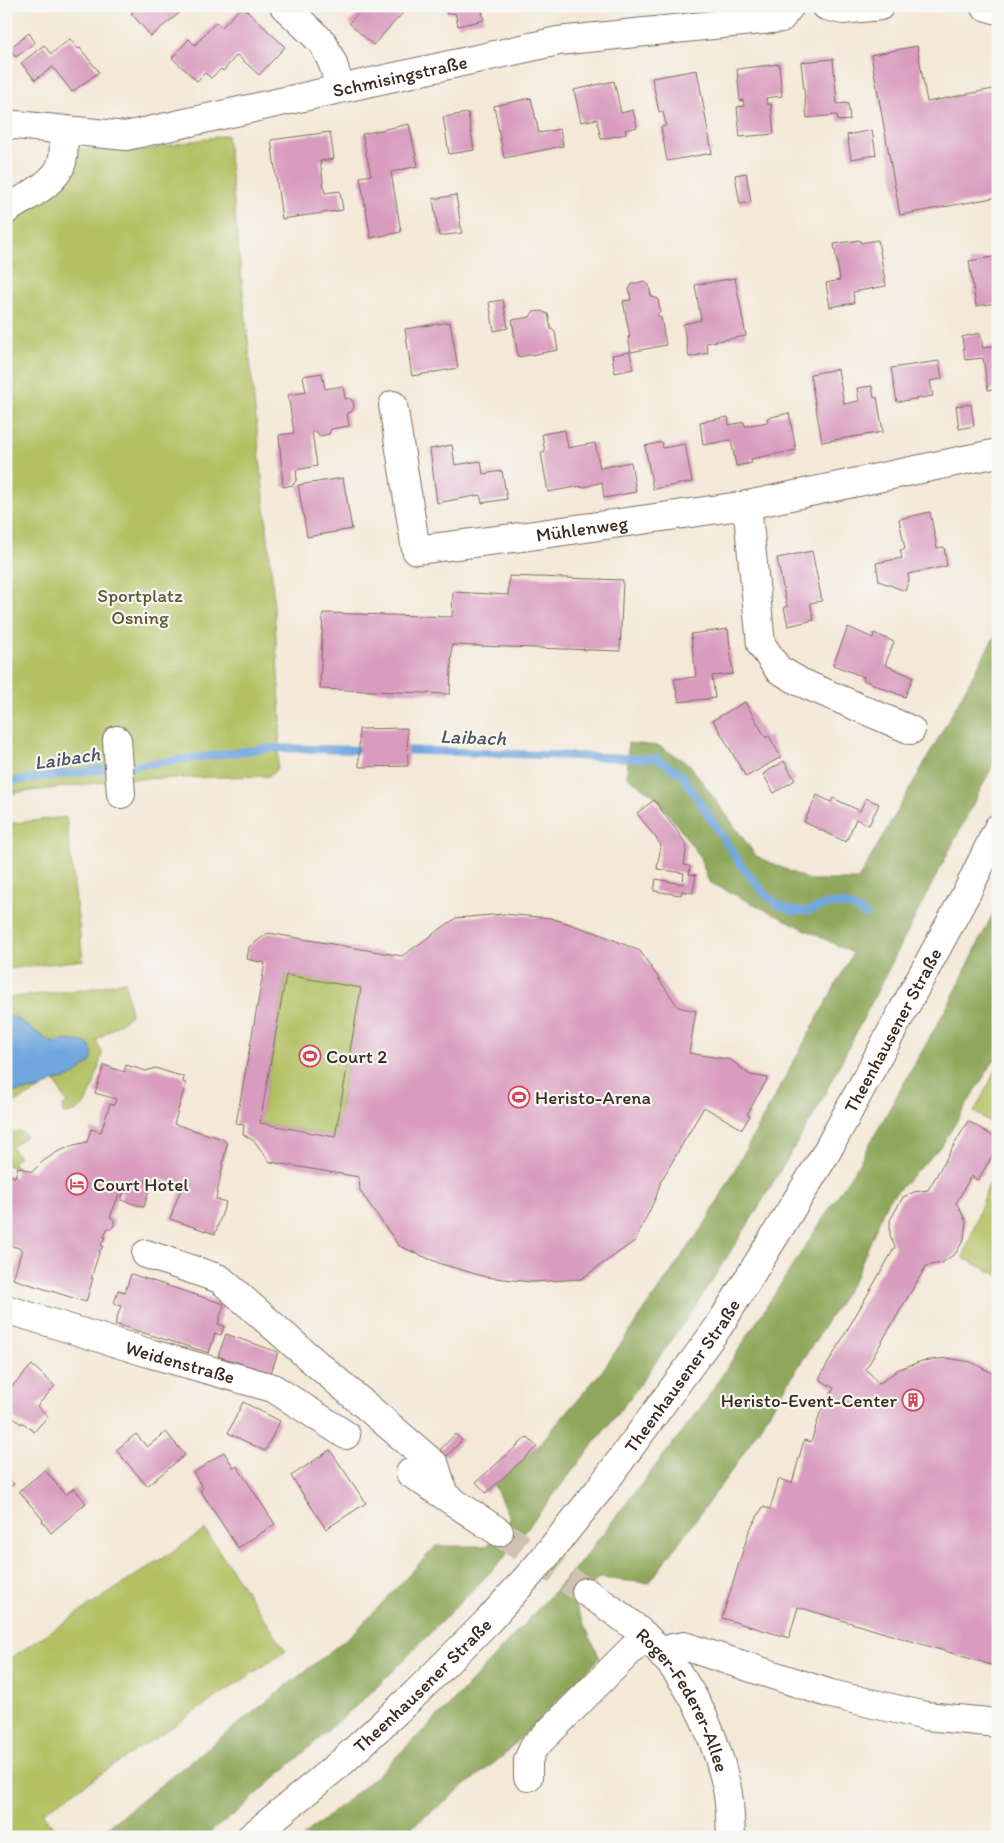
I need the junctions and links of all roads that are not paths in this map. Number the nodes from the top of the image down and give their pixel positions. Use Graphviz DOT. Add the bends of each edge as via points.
graph roads {
  1 [pos="284,6"];
  2 [pos="790,6"];
  3 [pos="826,6"];
  4 [pos="880,6"];
  5 [pos="984,6"];
  6 [pos="998,10"];
  7 [pos="340,88"];
  8 [pos="6,124"];
  9 [pos="64,130"];
  10 [pos="6,210"];
  11 [pos="394,405"];
  12 [pos="998,453"];
  13 [pos="747,505"];
  14 [pos="911,730"];
  15 [pos="117,740"];
  16 [pos="121,787"];
  17 [pos="998,828"];
  18 [pos="146,1254"];
  19 [pos="6,1309"];
  20 [pos="346,1435"];
  21 [pos="410,1473"];
  22 [pos="444,1495"];
  23 [pos="499,1532"];
  24 [pos="586,1592"];
  25 [pos="645,1636"];
  26 [pos="663,1656"];
  27 [pos="998,1723"];
  28 [pos="528,1777"];
  29 [pos="252,1837"];
  30 [pos="731,1837"];
  1 -- 7 [label="street" via="323,43"];
  2 -- 7 [label="street, Schmisingstraße" via="781,18 558,42"];
  3 -- 4 [label="street" via="843,10"];
  5 -- 6 [label="street"];
  7 -- 9 [label="street, Schmisingstraße" via="126,136"];
  8 -- 9 [label="street, Schmisingstraße"];
  9 -- 10 [label="street" via="58,172"];
  11 -- 13 [label="street, Mühlenweg" via="416,550"];
  12 -- 13 [label="street, Mühlenweg"];
  13 -- 14 [label="street" via="761,644 778,669 800,682"];
  15 -- 16 [label="street"];
  17 -- 29 [label="street, Theenhausener Straße" via="967,892 826,1153 719,1326 598,1491 540,1563 469,1640 343,1761"];
  18 -- 22 [label="street" via="220,1279 435,1465"];
  19 -- 20 [label="street, Weidenstraße" via="273,1388"];
  21 -- 22 [label="street"];
  22 -- 23 [label="street"];
  24 -- 25 [label="street, Roger-Federer-Allee"];
  25 -- 26 [label="street, Roger-Federer-Allee"];
  25 -- 28 [label="street" via="534,1747 528,1760"];
  26 -- 27 [label="street" via="672,1648 684,1646 832,1694 926,1716"];
  26 -- 30 [label="street, Roger-Federer-Allee" via="687,1686 706,1721 726,1785"];
}
